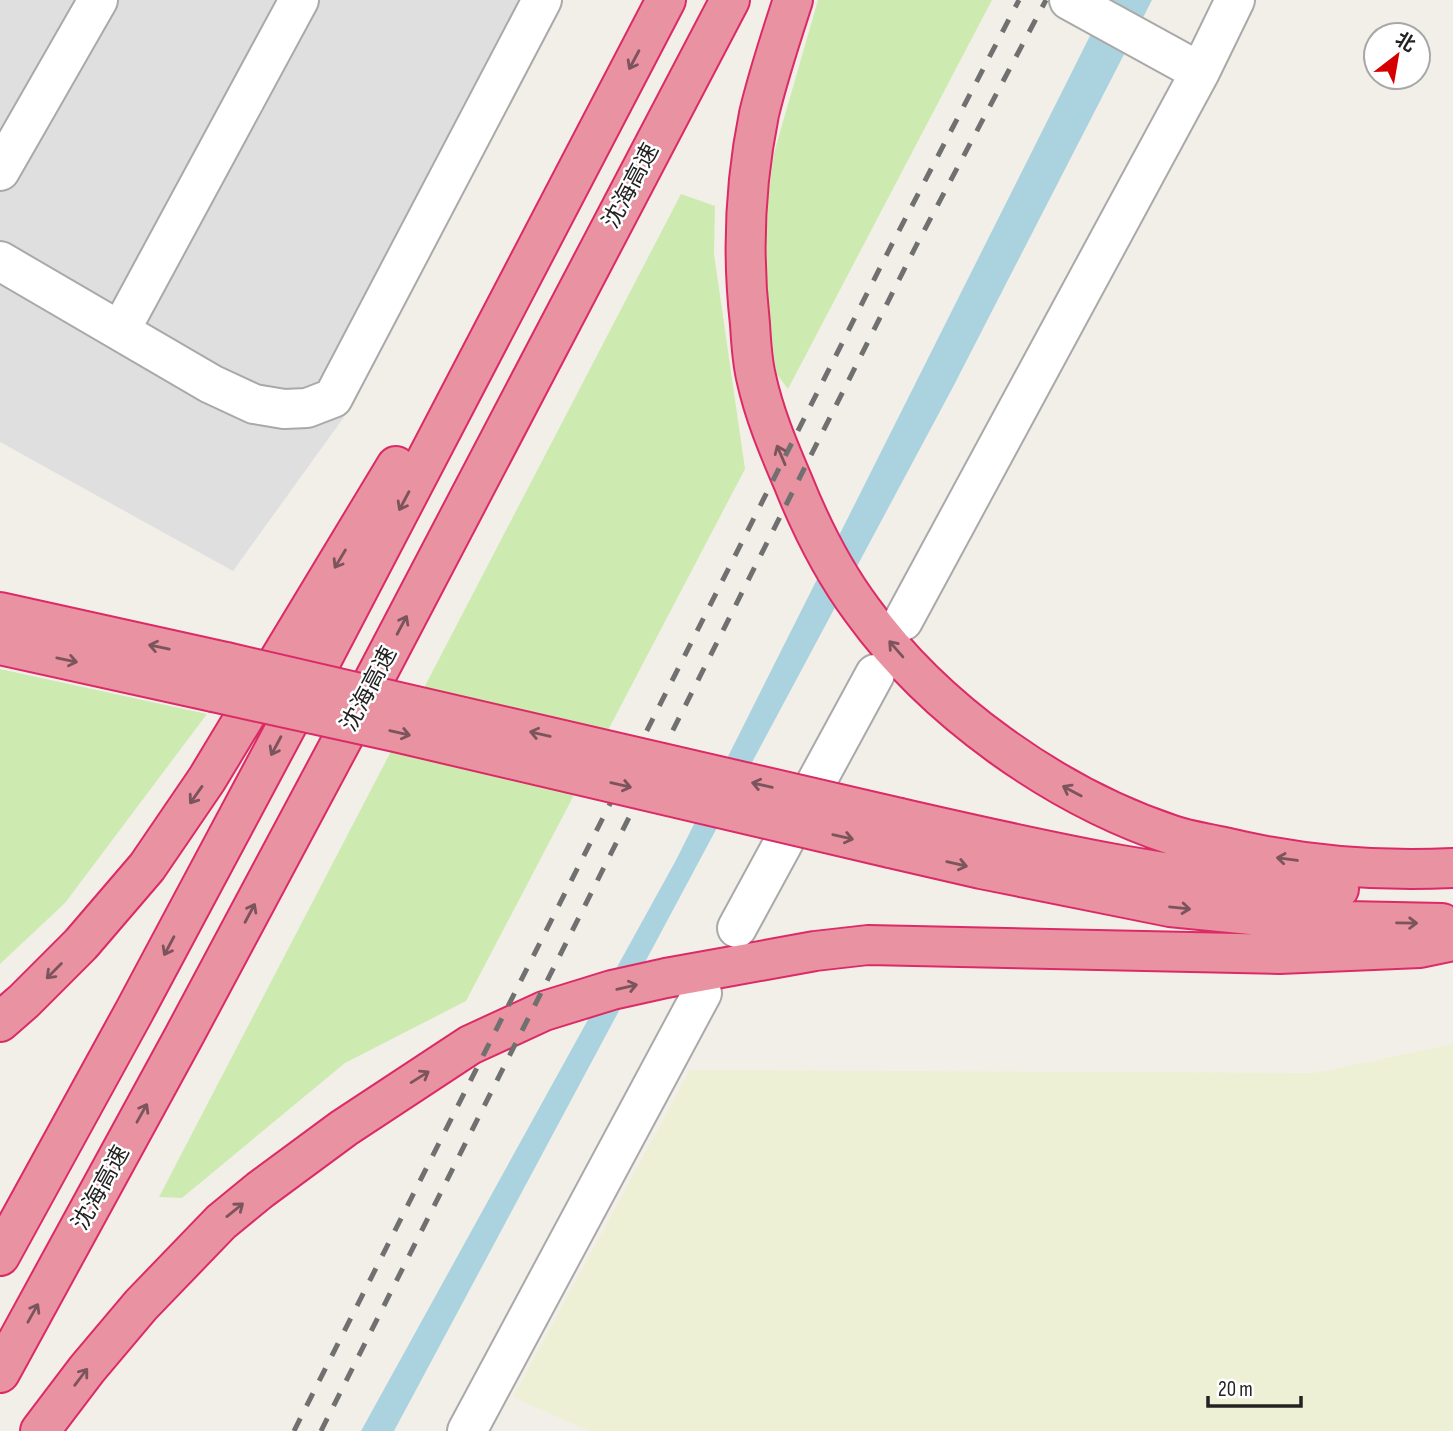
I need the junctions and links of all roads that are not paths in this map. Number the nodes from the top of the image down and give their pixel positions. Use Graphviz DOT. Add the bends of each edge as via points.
graph roads {
  1 [pos="98,0"];
  2 [pos="299,0"];
  3 [pos="542,0"];
  4 [pos="667,0"];
  5 [pos="730,0"];
  6 [pos="793,0"];
  7 [pos="1069,0"];
  8 [pos="1235,0"];
  9 [pos="1200,72"];
  10 [pos="591,144"];
  11 [pos="0,170"];
  12 [pos="0,261"];
  13 [pos="120,331"];
  14 [pos="0,612"];
  15 [pos="903,621"];
  16 [pos="0,645"];
  17 [pos="875,674"];
  18 [pos="219,677"];
  19 [pos="895,833"];
  20 [pos="1453,868"];
  21 [pos="1453,889"];
  22 [pos="1453,923"];
  23 [pos="737,928"];
  24 [pos="1453,941"];
  25 [pos="702,993"];
  26 [pos="0,1022"];
  27 [pos="0,1256"];
  28 [pos="0,1373"];
  29 [pos="40,1431"];
  30 [pos="467,1431"];
  1 -- 11 [label="street"];
  2 -- 13 [label="street"];
  3 -- 13 [label="street" via="333,398 307,408 254,404"];
  4 -- 10 [label="highway, one-way"];
  28 -- 5 [label="highway, 沈海高速, one-way" via="360,707"];
  20 -- 6 [label="highway, one-way" via="1339,867 1256,855 1174,836 1099,806 1050,780 981,732 924,682 863,611 807,517 767,421 755,373 745,227 759,114"];
  7 -- 9 [label="street"];
  8 -- 9 [label="street"];
  9 -- 15 [label="street"];
  10 -- 26 [label="highway, one-way" via="207,779 147,867 81,944"];
  10 -- 27 [label="highway, one-way" via="317,669"];
  12 -- 13 [label="street"];
  18 -- 14 [label="highway, one-way"];
  16 -- 18 [label="highway, one-way"];
  17 -- 23 [label="street"];
  18 -- 19 [label="highway, bridge" via="395,732"];
  19 -- 21 [label="highway" via="988,838 1174,875 1301,888"];
  19 -- 22 [label="highway, one-way" via="981,869 1170,907 1300,920"];
  29 -- 24 [label="highway, one-way" via="141,1305 231,1214 408,1084 480,1040 544,1011 666,978 867,945 1279,954 1420,948"];
  25 -- 30 [label="street"];
}
